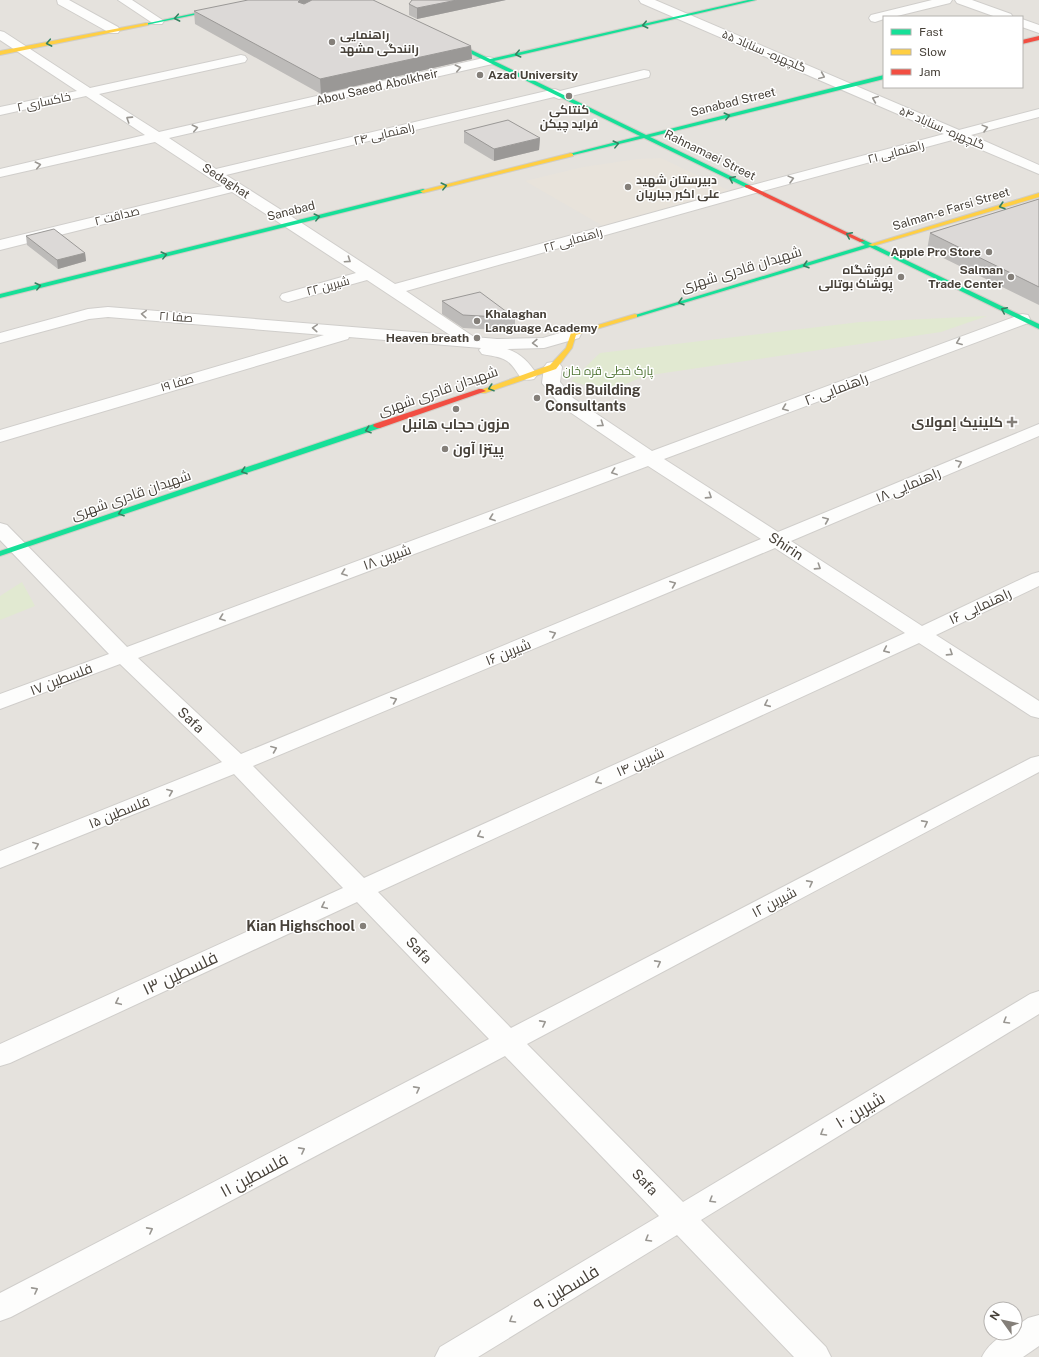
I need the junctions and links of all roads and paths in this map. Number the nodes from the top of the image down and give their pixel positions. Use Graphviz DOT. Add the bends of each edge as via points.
graph roads {
  1 [pos="68,0"];
  2 [pos="124,0"];
  3 [pos="232,0"];
  4 [pos="264,0"];
  5 [pos="646,0"];
  6 [pos="754,0"];
  7 [pos="946,0"];
  8 [pos="961,0"];
  9 [pos="215,10"];
  10 [pos="683,16"];
  11 [pos="1004,16"];
  12 [pos="875,18"];
  13 [pos="158,21"];
  14 [pos="1023,23"];
  15 [pos="1039,29"];
  16 [pos="114,30"];
  17 [pos="434,34"];
  18 [pos="0,35"];
  19 [pos="1039,38"];
  20 [pos="1023,42"];
  21 [pos="21,49"];
  22 [pos="0,53"];
  23 [pos="241,59"];
  24 [pos="488,61"];
  25 [pos="644,74"];
  26 [pos="883,77"];
  27 [pos="846,87"];
  28 [pos="88,92"];
  29 [pos="557,94"];
  30 [pos="0,111"];
  31 [pos="1039,113"];
  32 [pos="604,117"];
  33 [pos="958,135"];
  34 [pos="157,137"];
  35 [pos="645,137"];
  36 [pos="588,151"];
  37 [pos="1039,170"];
  38 [pos="0,173"];
  39 [pos="214,174"];
  40 [pos="234,187"];
  41 [pos="754,189"];
  42 [pos="1039,195"];
  43 [pos="292,223"];
  44 [pos="0,246"];
  45 [pos="870,246"];
  46 [pos="369,274"];
  47 [pos="392,290"];
  48 [pos="0,296"];
  49 [pos="288,297"];
  50 [pos="1022,319"];
  51 [pos="1039,327"];
  52 [pos="354,331"];
  53 [pos="573,334"];
  54 [pos="0,338"];
  55 [pos="469,341"];
  56 [pos="553,367"];
  57 [pos="204,375"];
  58 [pos="528,375"];
  59 [pos="1039,429"];
  60 [pos="0,436"];
  61 [pos="651,459"];
  62 [pos="0,529"];
  63 [pos="778,541"];
  64 [pos="9,551"];
  65 [pos="1039,578"];
  66 [pos="921,634"];
  67 [pos="123,655"];
  68 [pos="0,702"];
  69 [pos="1039,711"];
  70 [pos="238,764"];
  71 [pos="1039,764"];
  72 [pos="0,860"];
  73 [pos="360,890"];
  74 [pos="1039,1001"];
  75 [pos="508,1042"];
  76 [pos="0,1056"];
  77 [pos="681,1219"];
  78 [pos="0,1308"];
  79 [pos="1039,1328"];
  80 [pos="451,1357"];
  81 [pos="816,1357"];
  82 [pos="998,1357"];
  1 -- 16 [label="street" via="62,1"];
  2 -- 13 [label="street"];
  3 -- 9 [label="main road"];
  4 -- 9 [label="main road"];
  5 -- 10 [label="street, گلچهره - سناباد ۵۵"];
  6 -- 10 [label="main road, Abou Saeed Abolkheir"];
  7 -- 12 [label="street"];
  8 -- 11 [label="street"];
  9 -- 13 [label="main road, one-way"];
  10 -- 24 [label="main road, Abou Saeed Abolkheir, one-way"];
  10 -- 27 [label="street, گلچهره - سناباد ۵۵, one-way"];
  13 -- 16 [label="main road"];
  14 -- 15 [label="street"];
  16 -- 21 [label="main road, one-way"];
  17 -- 24 [label="main road, Rahnamaei Street"];
  18 -- 21 [label="street, Sedaghat"];
  19 -- 20 [label="main road"];
  21 -- 22 [label="main road"];
  21 -- 28 [label="street, Sedaghat"];
  23 -- 28 [label="street, خاکساری ۲"];
  24 -- 29 [label="main road, Rahnamaei Street"];
  34 -- 24 [label="street, Abou Saeed Abolkheir, one-way"];
  25 -- 29 [label="street, راهنمایی ۲۴"];
  26 -- 27 [label="main road, Sanabad Street"];
  33 -- 27 [label="street, گلچهره - سناباد ۵۴, one-way"];
  35 -- 27 [label="main road, Sanabad Street, one-way"];
  28 -- 30 [label="street, خاکساری ۲"];
  34 -- 28 [label="street, Sedaghat, one-way"];
  29 -- 32 [label="main road, Rahnamaei Street"];
  29 -- 39 [label="street, راهنمایی ۲۴"];
  33 -- 31 [label="street, راهنمایی ۲۱, one-way"];
  32 -- 35 [label="main road, Rahnamaei Street"];
  32 -- 36 [label="main road" via="607,126 604,135"];
  33 -- 37 [label="street, گلچهره - سناباد ۵۴"];
  41 -- 33 [label="street, راهنمایی ۲۱, one-way"];
  38 -- 34 [label="street, Abou Saeed Abolkheir, one-way"];
  34 -- 39 [label="street, Sedaghat"];
  36 -- 35 [label="main road, Sanabad Street, one-way"];
  41 -- 35 [label="main road, Rahnamaei Street, one-way"];
  43 -- 36 [label="main road, Sanabad, one-way"];
  39 -- 40 [label="street, Sedaghat"];
  40 -- 43 [label="street, Sedaghat"];
  40 -- 44 [label="street, صداقت ۲"];
  45 -- 41 [label="main road, Rahnamaei Street, one-way"];
  41 -- 47 [label="street, راهنمایی ۲۲"];
  42 -- 45 [label="main road, Salman-e Farsi Street, one-way"];
  43 -- 46 [label="street, Sedaghat, one-way"];
  48 -- 43 [label="main road, Sanabad, one-way"];
  50 -- 45 [label="main road, Rahnamaei Street, one-way"];
  45 -- 53 [label="main road, شهیدان قادری شهری, one-way"];
  46 -- 47 [label="street, Sedaghat"];
  46 -- 49 [label="street, شیرین ۲۲"];
  47 -- 55 [label="street, Sedaghat"];
  50 -- 51 [label="main road, Rahnamaei Street"];
  50 -- 61 [label="street, راهنمایی ۲۰, one-way"];
  52 -- 54 [label="street, صفا ۲۱, one-way" via="108,312 88,314"];
  52 -- 55 [label="street, صفا ۲۱"];
  52 -- 57 [label="street, صفا ۱۹"];
  53 -- 55 [label="street, صفا ۲۱, one-way" via="544,343 497,344"];
  53 -- 56 [label="main road, شهیدان قادری شهری" via="572,343 566,354"];
  56 -- 58 [label="main road, شهیدان قادری شهری"];
  56 -- 61 [label="street, Shirin, one-way" via="551,383 567,402"];
  57 -- 58 [label="street" via="240,372 343,342 386,340 491,350 512,356 524,367"];
  57 -- 60 [label="street, صفا ۱۹"];
  58 -- 64 [label="main road, شهیدان قادری شهری, one-way"];
  63 -- 59 [label="street, راهنمایی ۱۸, one-way"];
  61 -- 63 [label="street, Shirin, one-way"];
  61 -- 67 [label="street, شیرین ۱۸, one-way"];
  62 -- 64 [label="street, Safa"];
  63 -- 66 [label="street, Shirin, one-way"];
  70 -- 63 [label="street, شیرین ۱۶, one-way"];
  64 -- 67 [label="street, Safa"];
  65 -- 66 [label="street, راهنمایی ۱۶"];
  66 -- 69 [label="street, Shirin, one-way"];
  66 -- 73 [label="street, شیرین ۱۴, one-way"];
  67 -- 68 [label="street, فلسطین ۱۷"];
  67 -- 70 [label="street, Safa"];
  72 -- 70 [label="street, فلسطین ۱۵, one-way"];
  70 -- 73 [label="street, Safa"];
  75 -- 71 [label="street, شیرین ۱۲, one-way"];
  73 -- 75 [label="street, Safa"];
  73 -- 76 [label="street, فلسطین ۱۳, one-way"];
  74 -- 77 [label="street, شیرین ۱۰, one-way"];
  75 -- 77 [label="street, Safa"];
  78 -- 75 [label="street, فلسطین ۱۱, one-way"];
  77 -- 80 [label="street, فلسطین ۹, one-way"];
  77 -- 81 [label="street, Safa"];
  79 -- 82 [label="street"];
}
